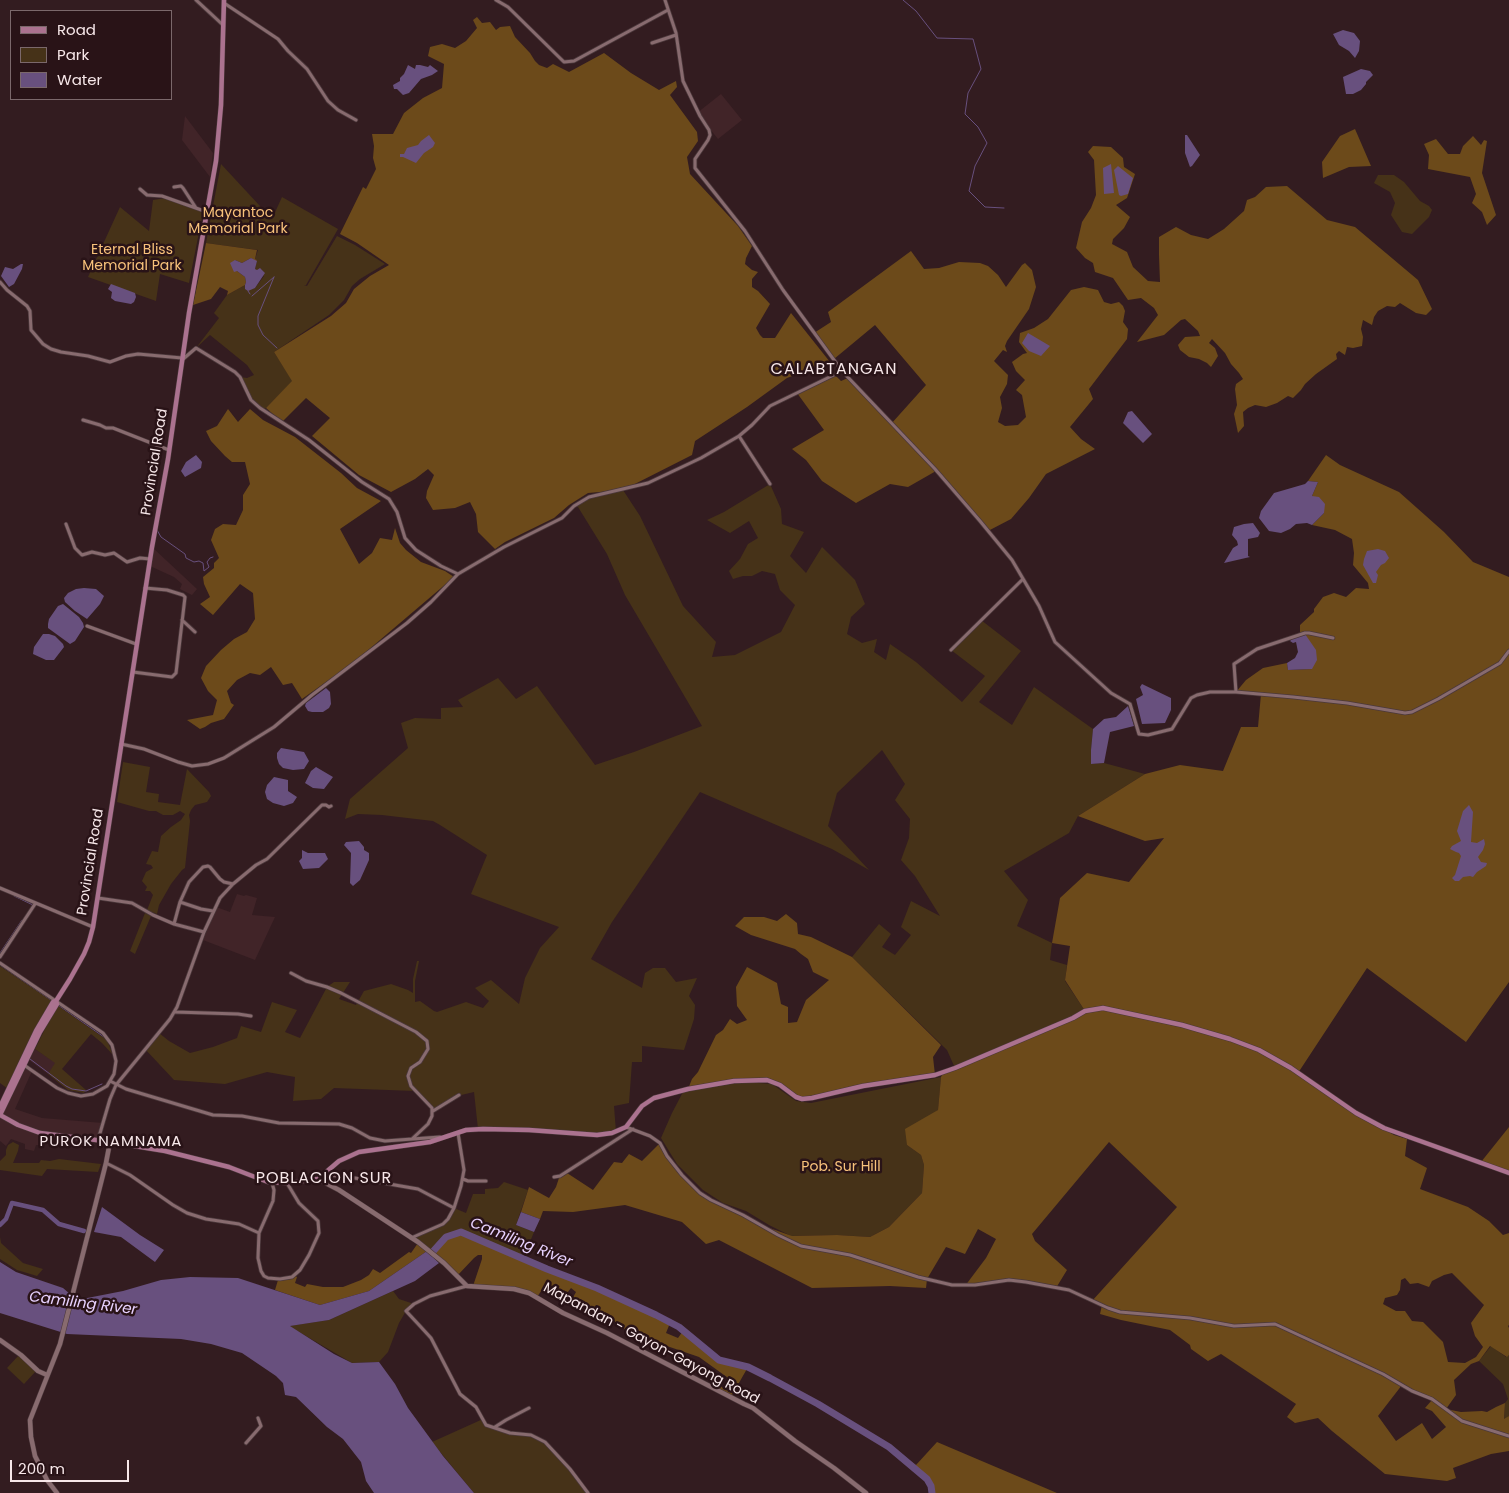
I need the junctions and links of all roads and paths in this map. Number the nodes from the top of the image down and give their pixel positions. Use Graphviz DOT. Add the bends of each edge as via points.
graph roads {
  1 [pos="196,0"];
  2 [pos="496,0"];
  3 [pos="664,0"];
  4 [pos="224,2"];
  5 [pos="668,10"];
  6 [pos="224,25"];
  7 [pos="676,35"];
  8 [pos="652,43"];
  9 [pos="356,120"];
  10 [pos="174,187"];
  11 [pos="140,189"];
  12 [pos="197,208"];
  13 [pos="207,212"];
  14 [pos="0,282"];
  15 [pos="182,359"];
  16 [pos="842,371"];
  17 [pos="83,420"];
  18 [pos="739,436"];
  19 [pos="169,450"];
  20 [pos="770,484"];
  21 [pos="66,524"];
  22 [pos="150,559"];
  23 [pos="458,574"];
  24 [pos="1023,579"];
  25 [pos="145,588"];
  26 [pos="182,619"];
  27 [pos="87,626"];
  28 [pos="196,632"];
  29 [pos="1333,638"];
  30 [pos="136,644"];
  31 [pos="951,650"];
  32 [pos="1509,651"];
  33 [pos="132,672"];
  34 [pos="1236,692"];
  35 [pos="121,744"];
  36 [pos="331,806"];
  37 [pos="233,884"];
  38 [pos="0,888"];
  39 [pos="98,898"];
  40 [pos="180,902"];
  41 [pos="35,904"];
  42 [pos="213,911"];
  43 [pos="174,924"];
  44 [pos="93,927"];
  45 [pos="204,932"];
  46 [pos="0,957"];
  47 [pos="0,963"];
  48 [pos="291,973"];
  49 [pos="56,1001"];
  50 [pos="175,1012"];
  51 [pos="251,1016"];
  52 [pos="22,1064"];
  53 [pos="110,1081"];
  54 [pos="116,1085"];
  55 [pos="459,1095"];
  56 [pos="0,1107"];
  57 [pos="433,1112"];
  58 [pos="0,1115"];
  59 [pos="626,1127"];
  60 [pos="633,1129"];
  61 [pos="458,1132"];
  62 [pos="443,1137"];
  63 [pos="412,1139"];
  64 [pos="98,1140"];
  65 [pos="110,1142"];
  66 [pos="106,1163"];
  67 [pos="1509,1173"];
  68 [pos="323,1175"];
  69 [pos="554,1177"];
  70 [pos="318,1179"];
  71 [pos="462,1179"];
  72 [pos="486,1181"];
  73 [pos="272,1183"];
  74 [pos="286,1183"];
  75 [pos="454,1208"];
  76 [pos="259,1233"];
  77 [pos="410,1238"];
  78 [pos="467,1286"];
  79 [pos="0,1340"];
  80 [pos="47,1376"];
  81 [pos="529,1408"];
  82 [pos="258,1418"];
  83 [pos="494,1428"];
  84 [pos="1509,1436"];
  85 [pos="246,1443"];
  86 [pos="58,1493"];
  87 [pos="588,1493"];
  88 [pos="866,1493"];
  1 -- 6 [label="street"];
  2 -- 5 [label="street" via="508,7 564,62 574,60"];
  3 -- 5 [label="street"];
  4 -- 6 [label="main road, Provincial Road"];
  4 -- 9 [label="street" via="278,39 307,69 328,101"];
  5 -- 7 [label="street"];
  6 -- 13 [label="main road, Provincial Road" via="220,125"];
  7 -- 8 [label="street"];
  7 -- 16 [label="street" via="683,81 710,135 696,159 695,168 745,231"];
  10 -- 12 [label="street" via="181,186"];
  11 -- 12 [label="street" via="146,195 162,196"];
  12 -- 13 [label="street"];
  13 -- 15 [label="main road, Provincial Road"];
  14 -- 15 [label="street" via="27,306 31,330 51,349 110,362 138,354"];
  15 -- 19 [label="main road, Provincial Road"];
  15 -- 23 [label="street" via="196,348 235,372 251,400 260,408 389,499 405,538 416,550"];
  16 -- 18 [label="street" via="770,406"];
  16 -- 24 [label="street" via="980,521"];
  17 -- 19 [label="street"];
  18 -- 20 [label="street"];
  18 -- 23 [label="street" via="648,483 589,497 562,518"];
  19 -- 22 [label="main road, Provincial Road"];
  21 -- 22 [label="street" via="82,555 92,552 116,554 127,562"];
  22 -- 25 [label="main road, Provincial Road"];
  23 -- 35 [label="street" via="407,623 274,727 224,758 192,766"];
  24 -- 31 [label="street"];
  24 -- 34 [label="street" via="1055,642 1111,693 1130,704 1140,735 1172,729 1188,700 1197,694"];
  25 -- 26 [label="street" via="183,595"];
  25 -- 30 [label="main road, Provincial Road"];
  26 -- 28 [label="street"];
  26 -- 33 [label="street" via="174,676"];
  27 -- 30 [label="street"];
  29 -- 34 [label="street" via="1304,633 1256,649 1234,664"];
  30 -- 33 [label="main road, Provincial Road"];
  32 -- 34 [label="street" via="1500,663 1409,713"];
  33 -- 35 [label="main road, Provincial Road"];
  35 -- 39 [label="main road, Provincial Road"];
  36 -- 37 [label="street" via="322,805 267,859"];
  37 -- 40 [label="street" via="220,879 210,866 203,867 189,882"];
  37 -- 42 [label="street"];
  38 -- 41 [label="street"];
  39 -- 43 [label="street" via="132,903"];
  39 -- 44 [label="main road, Provincial Road"];
  40 -- 42 [label="street"];
  40 -- 43 [label="street"];
  41 -- 44 [label="street"];
  41 -- 46 [label="street"];
  42 -- 45 [label="street"];
  43 -- 45 [label="street"];
  44 -- 49 [label="main road, Provincial Road" via="84,954"];
  45 -- 50 [label="street"];
  47 -- 49 [label="street"];
  48 -- 57 [label="street" via="327,987 424,1037 428,1049 408,1076 411,1086"];
  49 -- 52 [label="main road"];
  49 -- 53 [label="street" via="109,1040 116,1061"];
  50 -- 51 [label="street"];
  50 -- 54 [label="street"];
  52 -- 53 [label="street" via="57,1088 77,1096 98,1092"];
  52 -- 56 [label="main road"];
  52 -- 58 [label="main road"];
  53 -- 54 [label="street"];
  54 -- 63 [label="street" via="213,1115 242,1116 279,1124 339,1124 376,1139"];
  54 -- 64 [label="street"];
  55 -- 57 [label="street"];
  57 -- 63 [label="street" via="428,1124"];
  58 -- 64 [label="main road" via="40,1132"];
  59 -- 60 [label="street"];
  59 -- 61 [label="main road" via="597,1135 484,1129"];
  59 -- 67 [label="main road" via="642,1106 654,1098 734,1081 767,1080 802,1099 934,1074 955,1068 1085,1011 1103,1008 1182,1024 1259,1050 1384,1128"];
  60 -- 69 [label="street"];
  60 -- 84 [label="street" via="660,1142 688,1182 711,1200 801,1246 850,1255 952,1285 1009,1280 1026,1282 1069,1290 1120,1312 1199,1319 1234,1326 1275,1324 1431,1398 1462,1421"];
  61 -- 62 [label="main road"];
  61 -- 71 [label="street"];
  62 -- 63 [label="street"];
  62 -- 68 [label="main road" via="430,1142 358,1152 339,1161"];
  64 -- 65 [label="main road"];
  65 -- 66 [label="street"];
  65 -- 73 [label="main road" via="185,1155"];
  66 -- 76 [label="street" via="187,1213 212,1221 238,1224"];
  66 -- 80 [label="street" via="60,1344"];
  68 -- 70 [label="main road"];
  68 -- 75 [label="street" via="414,1188"];
  70 -- 74 [label="main road"];
  70 -- 77 [label="street" via="340,1190"];
  71 -- 72 [label="street"];
  71 -- 75 [label="street"];
  73 -- 74 [label="main road"];
  73 -- 76 [label="street" via="273,1201"];
  74 -- 76 [label="street" via="299,1203 318,1221 319,1236 296,1274 287,1279 264,1276 258,1258"];
  75 -- 77 [label="street" via="443,1224"];
  77 -- 78 [label="street"];
  78 -- 83 [label="street" via="430,1296 406,1311 431,1338 461,1396 476,1407 486,1425"];
  78 -- 88 [label="street, Mapandan - Gayon-Gayong Road" via="529,1293 753,1408"];
  79 -- 80 [label="street"];
  80 -- 86 [label="street" via="33,1410 30,1429 38,1464"];
  81 -- 83 [label="street"];
  82 -- 85 [label="street" via="261,1426"];
  83 -- 87 [label="street" via="531,1435 545,1442"];
}
